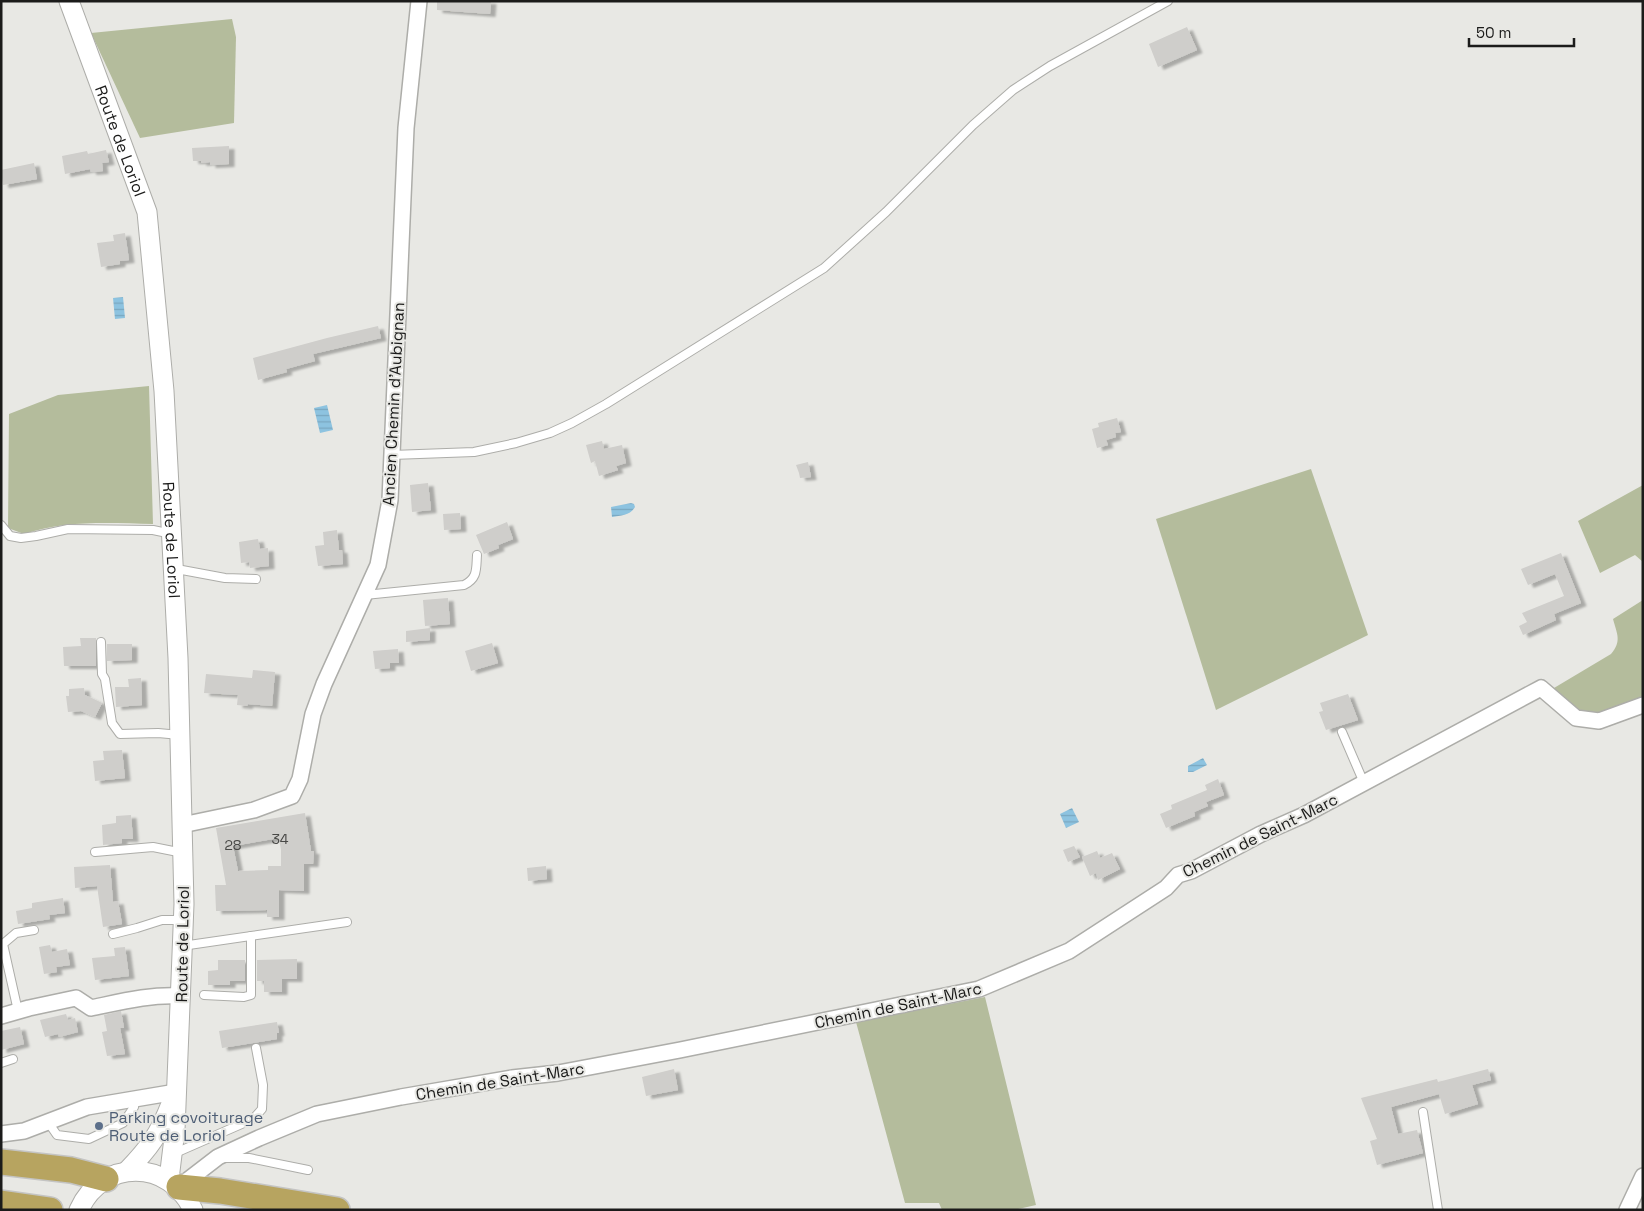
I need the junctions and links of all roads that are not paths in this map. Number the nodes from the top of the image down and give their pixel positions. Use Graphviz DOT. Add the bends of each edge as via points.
graph roads {
  1 [pos="69,1"];
  2 [pos="419,1"];
  3 [pos="1168,1"];
  4 [pos="392,455"];
  5 [pos="1,525"];
  6 [pos="172,534"];
  7 [pos="477,555"];
  8 [pos="174,572"];
  9 [pos="256,579"];
  10 [pos="365,595"];
  11 [pos="101,642"];
  12 [pos="1643,705"];
  13 [pos="1342,732"];
  14 [pos="180,735"];
  15 [pos="1364,783"];
  16 [pos="182,824"];
  17 [pos="95,852"];
  18 [pos="183,853"];
  19 [pos="184,920"];
  20 [pos="346,922"];
  21 [pos="34,930"];
  22 [pos="114,934"];
  23 [pos="251,936"];
  24 [pos="2,943"];
  25 [pos="182,946"];
  26 [pos="204,995"];
  27 [pos="181,996"];
  28 [pos="18,1011"];
  29 [pos="1,1016"];
  30 [pos="256,1048"];
  31 [pos="13,1059"];
  32 [pos="1,1063"];
  33 [pos="176,1092"];
  34 [pos="135,1098"];
  35 [pos="1423,1112"];
  36 [pos="48,1122"];
  37 [pos="1,1134"];
  38 [pos="171,1155"];
  39 [pos="218,1157"];
  40 [pos="1,1162"];
  41 [pos="308,1170"];
  42 [pos="1643,1176"];
  43 [pos="108,1180"];
  44 [pos="182,1194"];
  45 [pos="1,1203"];
  46 [pos="50,1210"];
  47 [pos="79,1210"];
  48 [pos="337,1210"];
  49 [pos="1438,1210"];
  50 [pos="1627,1210"];
  1 -- 6 [label="street, Route de Loriol" via="147,212 164,391"];
  2 -- 4 [label="street, Ancien Chemin d'Aubignan" via="406,128"];
  3 -- 4 [label="lane" via="1013,90 824,268 572,424 516,443 474,452"];
  4 -- 10 [label="street, Ancien Chemin d'Aubignan" via="390,500 378,565"];
  5 -- 6 [label="lane" via="10,536 21,538 68,529 153,530"];
  6 -- 8 [label="street, Route de Loriol"];
  7 -- 10 [label="lane" via="476,572 471,582 464,585"];
  8 -- 9 [label="lane" via="182,570 225,578"];
  8 -- 14 [label="street, Route de Loriol"];
  10 -- 16 [label="street, Ancien Chemin d'Aubignan" via="313,714 303,768 292,796 254,810"];
  11 -- 14 [label="lane" via="102,674 112,723 120,734"];
  12 -- 15 [label="street, Chemin de Saint-Marc" via="1598,721 1576,718 1542,688"];
  13 -- 15 [label="lane"];
  14 -- 16 [label="street, Route de Loriol"];
  15 -- 39 [label="street, Chemin de Saint-Marc" via="1178,875 1166,888 1069,951 979,989 652,1056 317,1114"];
  16 -- 18 [label="street, Route de Loriol"];
  17 -- 18 [label="lane" via="153,847"];
  18 -- 19 [label="street, Route de Loriol"];
  19 -- 22 [label="lane" via="162,920"];
  19 -- 25 [label="street, Route de Loriol"];
  20 -- 23 [label="lane"];
  21 -- 24 [label="lane" via="16,933"];
  23 -- 25 [label="lane"];
  23 -- 26 [label="lane" via="251,995"];
  24 -- 28 [label="lane"];
  25 -- 27 [label="street, Route de Loriol"];
  27 -- 28 [label="street" via="147,997 91,1008 76,998"];
  27 -- 33 [label="street, Route de Loriol"];
  28 -- 29 [label="street"];
  30 -- 38 [label="lane" via="263,1085 262,1109 246,1122"];
  31 -- 32 [label="lane"];
  33 -- 34 [label="street"];
  33 -- 38 [label="street, Route de Loriol"];
  33 -- 43 [label="street, Route de Loriol" via="162,1128 146,1152"];
  34 -- 36 [label="street" via="87,1107"];
  34 -- 36 [label="lane" via="134,1107 123,1124 89,1139 57,1135"];
  35 -- 49 [label="lane"];
  36 -- 37 [label="street" via="24,1131"];
  38 -- 44 [label="street, Route de Loriol"];
  39 -- 41 [label="lane" via="249,1158"];
  39 -- 44 [label="street, Chemin de Saint-Marc"];
  40 -- 43 [label="highway" via="71,1170"];
  42 -- 50 [label="street"];
  43 -- 44 [label="street" via="148,1172"];
  43 -- 47 [label="street, Route de Loriol"];
  44 -- 48 [label="highway" via="220,1191"];
  45 -- 46 [label="highway"];
}
